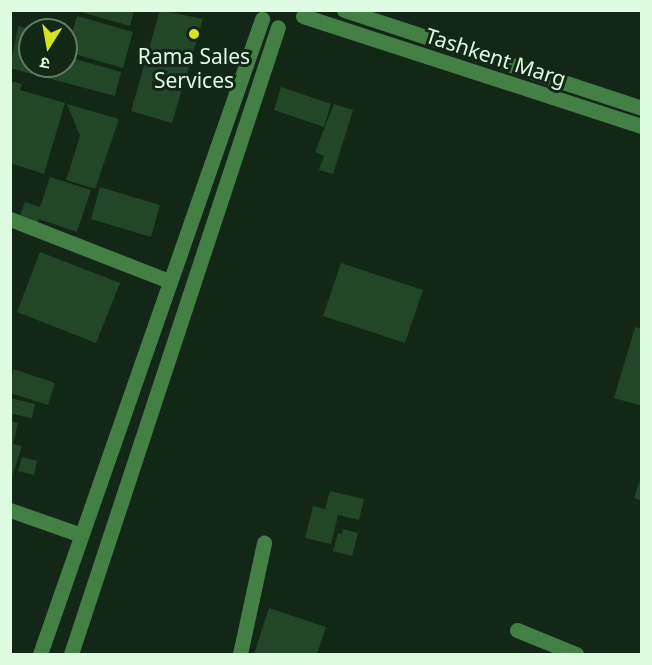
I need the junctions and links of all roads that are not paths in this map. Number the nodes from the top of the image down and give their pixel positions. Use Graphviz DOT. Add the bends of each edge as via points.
graph roads {
  1 [pos="344,10"];
  2 [pos="305,13"];
  3 [pos="259,14"];
  4 [pos="278,27"];
  5 [pos="642,108"];
  6 [pos="642,126"];
  7 [pos="10,219"];
  8 [pos="169,281"];
  9 [pos="10,510"];
  10 [pos="81,535"];
  11 [pos="264,543"];
  12 [pos="517,630"];
  13 [pos="39,654"];
  14 [pos="71,654"];
  15 [pos="240,654"];
  16 [pos="576,654"];
  1 -- 5 [label="street, Tashkent Marg"];
  2 -- 4 [label="street"];
  2 -- 6 [label="street, Tashkent Marg"];
  3 -- 4 [label="street"];
  3 -- 8 [label="street"];
  4 -- 14 [label="street"];
  7 -- 8 [label="street"];
  8 -- 10 [label="street"];
  9 -- 10 [label="street"];
  10 -- 13 [label="street"];
  11 -- 15 [label="street"];
  12 -- 16 [label="street"];
}
